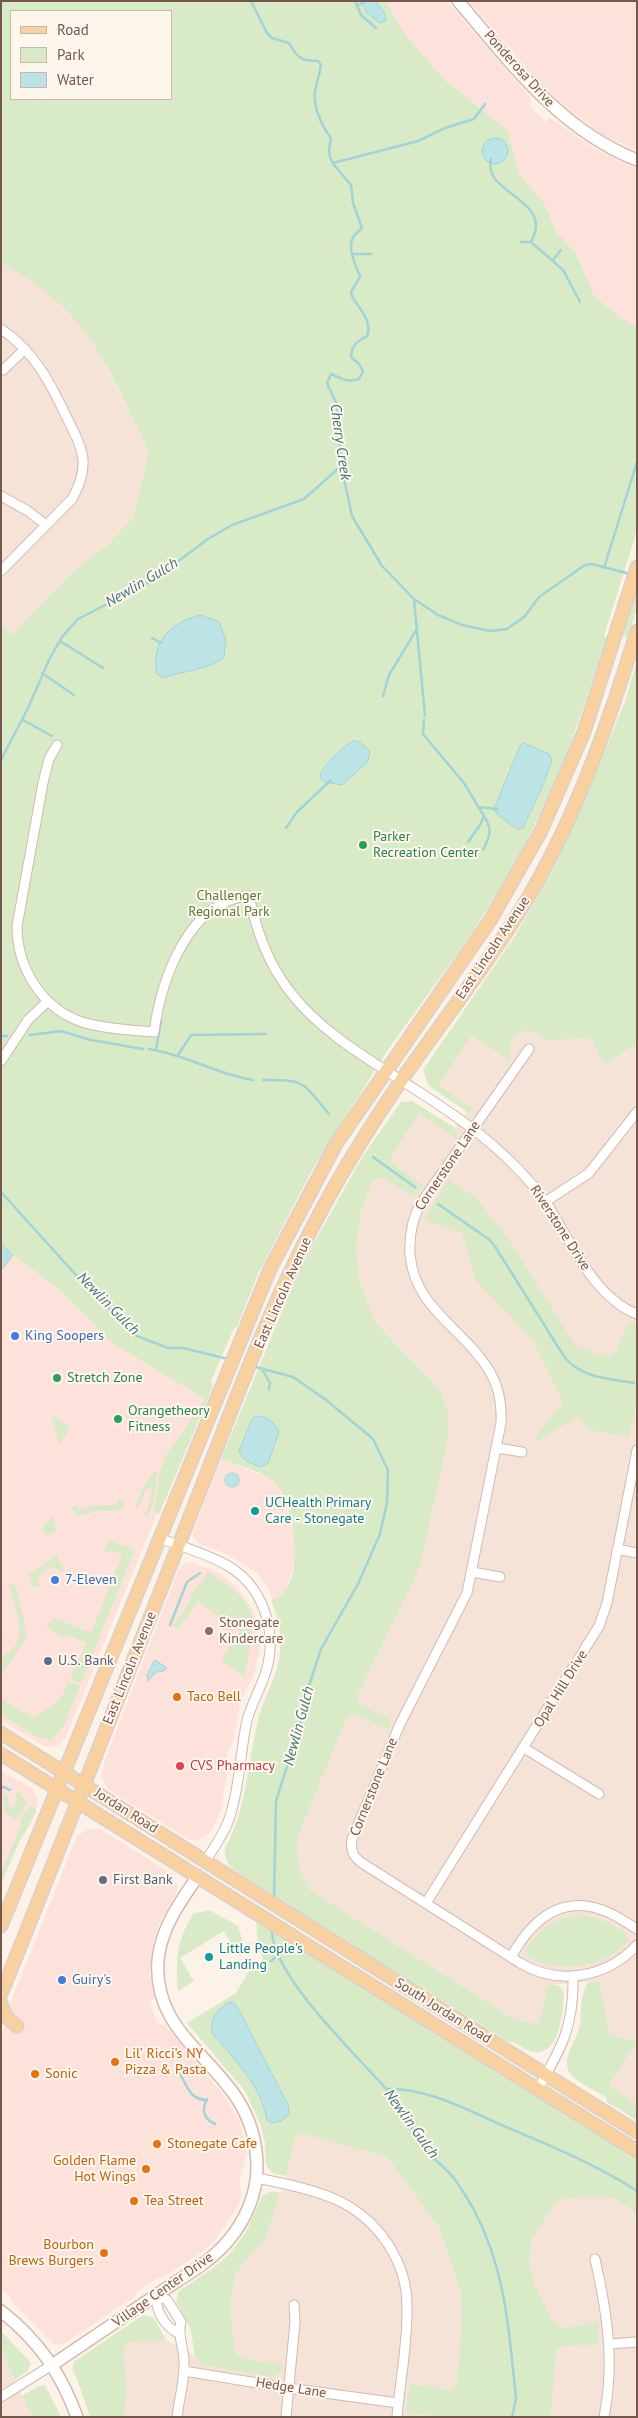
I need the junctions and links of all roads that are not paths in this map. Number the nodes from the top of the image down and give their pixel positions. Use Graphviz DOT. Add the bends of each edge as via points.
graph roads {
  1 [pos="458,1"];
  2 [pos="637,160"];
  3 [pos="1,329"];
  4 [pos="25,348"];
  5 [pos="3,370"];
  6 [pos="1,496"];
  7 [pos="46,526"];
  8 [pos="637,567"];
  9 [pos="1,571"];
  10 [pos="637,631"];
  11 [pos="56,745"];
  12 [pos="48,1001"];
  13 [pos="529,1049"];
  14 [pos="1,1061"];
  15 [pos="386,1071"];
  16 [pos="402,1080"];
  17 [pos="637,1112"];
  18 [pos="473,1129"];
  19 [pos="545,1202"];
  20 [pos="637,1314"];
  21 [pos="497,1448"];
  22 [pos="637,1451"];
  23 [pos="522,1452"];
  24 [pos="159,1538"];
  25 [pos="178,1546"];
  26 [pos="617,1549"];
  27 [pos="637,1553"];
  28 [pos="472,1572"];
  29 [pos="500,1577"];
  30 [pos="1,1733"];
  31 [pos="524,1748"];
  32 [pos="1,1754"];
  33 [pos="64,1773"];
  34 [pos="85,1786"];
  35 [pos="58,1788"];
  36 [pos="599,1794"];
  37 [pos="79,1802"];
  38 [pos="205,1862"];
  39 [pos="198,1876"];
  40 [pos="229,1878"];
  41 [pos="249,1890"];
  42 [pos="426,1903"];
  43 [pos="251,1908"];
  44 [pos="1,1926"];
  45 [pos="637,1928"];
  46 [pos="637,1945"];
  47 [pos="510,1957"];
  48 [pos="573,1977"];
  49 [pos="1,1994"];
  50 [pos="1,2003"];
  51 [pos="1,2028"];
  52 [pos="546,2075"];
  53 [pos="538,2089"];
  54 [pos="637,2132"];
  55 [pos="637,2151"];
  56 [pos="256,2178"];
  57 [pos="595,2259"];
  58 [pos="156,2295"];
  59 [pos="294,2305"];
  60 [pos="1,2311"];
  61 [pos="178,2333"];
  62 [pos="637,2342"];
  63 [pos="609,2344"];
  64 [pos="52,2365"];
  65 [pos="184,2370"];
  66 [pos="288,2388"];
  67 [pos="1,2397"];
  68 [pos="398,2403"];
  69 [pos="77,2417"];
  70 [pos="176,2417"];
  71 [pos="286,2417"];
  72 [pos="397,2417"];
  73 [pos="604,2417"];
  1 -- 2 [label="street, Ponderosa Drive" via="553,108 588,136"];
  3 -- 4 [label="street"];
  4 -- 5 [label="street"];
  4 -- 7 [label="street" via="51,384 83,457 83,472 76,492"];
  6 -- 7 [label="street" via="24,508"];
  7 -- 9 [label="street"];
  8 -- 15 [label="main road, East Lincoln Avenue" via="584,732 556,801 491,919"];
  10 -- 16 [label="main road, East Lincoln Avenue" via="591,768 532,890 508,930"];
  11 -- 12 [label="street" via="43,783 16,926 25,966"];
  12 -- 14 [label="street" via="28,1020"];
  12 -- 15 [label="street, Riverstone Drive" via="82,1022 154,1032 172,969 190,932 222,904 250,896 263,945 291,994 318,1022"];
  13 -- 18 [label="street, Cornerstone Lane"];
  15 -- 16 [label="street, Riverstone Drive"];
  15 -- 24 [label="main road, East Lincoln Avenue" via="320,1172 275,1260"];
  16 -- 18 [label="street, Riverstone Drive"];
  16 -- 25 [label="main road, East Lincoln Avenue" via="331,1191 300,1251"];
  17 -- 19 [label="street" via="589,1173"];
  18 -- 19 [label="street, Riverstone Drive" via="506,1157"];
  18 -- 21 [label="street, Cornerstone Lane" via="418,1209 411,1231 410,1249 413,1274 422,1294 479,1357 495,1383 502,1415"];
  19 -- 20 [label="street, Riverstone Drive" via="597,1283 614,1300"];
  21 -- 23 [label="street"];
  21 -- 28 [label="street, Cornerstone Lane"];
  22 -- 26 [label="street, Opal Hill Drive"];
  24 -- 25 [label="street"];
  24 -- 33 [label="main road, East Lincoln Avenue"];
  25 -- 34 [label="main road, East Lincoln Avenue"];
  25 -- 38 [label="street" via="223,1564 240,1575 261,1603 270,1637 266,1673 248,1717 230,1816"];
  26 -- 27 [label="street"];
  26 -- 31 [label="street, Opal Hill Drive" via="599,1626"];
  28 -- 29 [label="street"];
  28 -- 42 [label="street, Cornerstone Lane" via="461,1606 395,1734 351,1844 352,1853 358,1861"];
  30 -- 33 [label="main road, Jordan Road"];
  31 -- 36 [label="street"];
  31 -- 42 [label="street, Opal Hill Drive"];
  32 -- 35 [label="main road, Jordan Road"];
  33 -- 34 [label="main road, Jordan Road"];
  33 -- 35 [label="main road, East Lincoln Avenue"];
  34 -- 37 [label="main road, East Lincoln Avenue"];
  34 -- 38 [label="main road, Jordan Road"];
  35 -- 37 [label="main road, Jordan Road"];
  35 -- 44 [label="main road, East Lincoln Avenue"];
  37 -- 39 [label="main road, Jordan Road"];
  37 -- 49 [label="main road, East Lincoln Avenue"];
  38 -- 40 [label="main road, Jordan Road"];
  39 -- 40 [label="main road"];
  39 -- 43 [label="main road, Jordan Road"];
  39 -- 56 [label="street, Village Center Drive" via="162,1939 158,1960 160,1989 179,2031 227,2085 246,2113 255,2145"];
  40 -- 41 [label="main road, Jordan Road"];
  41 -- 52 [label="main road, South Jordan Road"];
  42 -- 47 [label="street, Cornerstone Lane"];
  43 -- 53 [label="main road, South Jordan Road"];
  45 -- 47 [label="street" via="597,1908 569,1907 539,1920 524,1934"];
  46 -- 48 [label="street" via="605,1969"];
  47 -- 48 [label="street, Cornerstone Lane" via="538,1972"];
  48 -- 52 [label="street" via="573,2007 567,2032"];
  50 -- 51 [label="main road" via="6,2017 17,2026"];
  52 -- 53 [label="street"];
  52 -- 54 [label="main road, South Jordan Road"];
  53 -- 55 [label="main road, South Jordan Road"];
  56 -- 58 [label="street, Village Center Drive" via="246,2214 228,2241 211,2258"];
  56 -- 68 [label="street" via="337,2200 366,2219 390,2247 400,2268 407,2298"];
  57 -- 63 [label="street" via="606,2308"];
  58 -- 61 [label="street" via="156,2308 169,2329"];
  58 -- 61 [label="street" via="167,2300 181,2322"];
  58 -- 64 [label="street, Village Center Drive"];
  59 -- 66 [label="street"];
  60 -- 64 [label="street" via="30,2336"];
  61 -- 65 [label="street"];
  62 -- 63 [label="street"];
  63 -- 73 [label="street"];
  64 -- 67 [label="street"];
  64 -- 69 [label="street"];
  65 -- 66 [label="street, Hedge Lane"];
  65 -- 70 [label="street"];
  66 -- 68 [label="street, Hedge Lane"];
  66 -- 71 [label="street"];
  68 -- 72 [label="street"];
}
